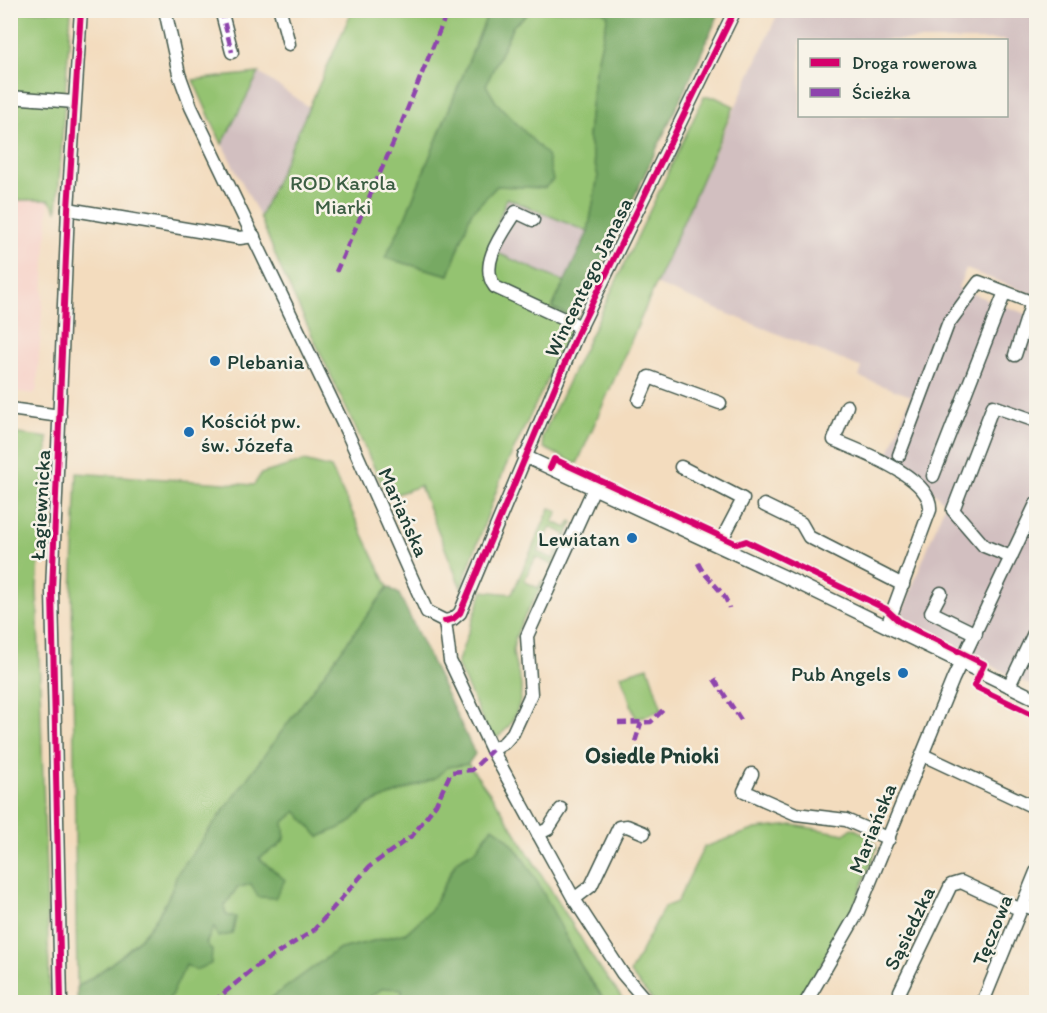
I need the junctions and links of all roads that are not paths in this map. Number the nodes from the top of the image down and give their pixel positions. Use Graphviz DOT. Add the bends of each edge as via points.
graph roads {
  1 [pos="81,10"];
  2 [pos="165,10"];
  3 [pos="221,10"];
  4 [pos="280,10"];
  5 [pos="735,10"];
  6 [pos="289,44"];
  7 [pos="232,52"];
  8 [pos="10,97"];
  9 [pos="74,102"];
  10 [pos="68,208"];
  11 [pos="533,220"];
  12 [pos="254,236"];
  13 [pos="1005,292"];
  14 [pos="1034,303"];
  15 [pos="581,327"];
  16 [pos="1015,355"];
  17 [pos="639,400"];
  18 [pos="720,403"];
  19 [pos="848,406"];
  20 [pos="10,409"];
  21 [pos="60,416"];
  22 [pos="1036,421"];
  23 [pos="899,455"];
  24 [pos="524,456"];
  25 [pos="681,467"];
  26 [pos="933,476"];
  27 [pos="594,488"];
  28 [pos="1036,504"];
  29 [pos="764,505"];
  30 [pos="719,545"];
  31 [pos="1011,557"];
  32 [pos="903,585"];
  33 [pos="941,593"];
  34 [pos="445,621"];
  35 [pos="887,626"];
  36 [pos="1036,629"];
  37 [pos="976,634"];
  38 [pos="962,663"];
  39 [pos="1009,686"];
  40 [pos="1036,699"];
  41 [pos="492,750"];
  42 [pos="923,755"];
  43 [pos="752,774"];
  44 [pos="1036,808"];
  45 [pos="561,809"];
  46 [pos="644,833"];
  47 [pos="538,834"];
  48 [pos="889,839"];
  49 [pos="1036,872"];
  50 [pos="574,899"];
  51 [pos="1022,907"];
  52 [pos="1036,910"];
  53 [pos="900,992"];
  54 [pos="61,1002"];
  55 [pos="646,1002"];
  56 [pos="806,1002"];
  57 [pos="983,1002"];
  1 -- 9 [label="street, Łagiewnicka"];
  2 -- 12 [label="street, Mariańska" via="179,74 191,107"];
  3 -- 7 [label="street"];
  4 -- 6 [label="street"];
  5 -- 15 [label="street, Wincentego Janasa"];
  8 -- 9 [label="street"];
  9 -- 10 [label="street, Łagiewnicka"];
  10 -- 12 [label="street" via="240,238"];
  10 -- 21 [label="street, Łagiewnicka"];
  11 -- 15 [label="street" via="516,212 488,267 490,281 495,287"];
  12 -- 34 [label="street, Mariańska" via="427,612"];
  13 -- 14 [label="street"];
  13 -- 23 [label="street" via="980,282 948,324"];
  13 -- 26 [label="street"];
  14 -- 16 [label="street"];
  15 -- 24 [label="street, Wincentego Janasa"];
  17 -- 18 [label="street" via="649,377"];
  19 -- 32 [label="street" via="834,440 890,466 925,491 931,500"];
  20 -- 21 [label="street"];
  21 -- 54 [label="street, Łagiewnicka" via="51,618"];
  22 -- 31 [label="street" via="993,406 953,510 984,546"];
  24 -- 27 [label="street"];
  24 -- 34 [label="street, Wincentego Janasa" via="460,613"];
  25 -- 30 [label="street" via="743,499"];
  27 -- 30 [label="street"];
  27 -- 41 [label="street" via="527,636 531,694 513,733"];
  28 -- 31 [label="street, Mariańska"];
  29 -- 32 [label="street" via="801,524 809,537"];
  30 -- 35 [label="street"];
  31 -- 37 [label="street, Mariańska"];
  32 -- 35 [label="street"];
  33 -- 37 [label="street" via="931,612"];
  34 -- 41 [label="street" via="450,661"];
  35 -- 38 [label="street"];
  36 -- 39 [label="street"];
  37 -- 38 [label="street, Mariańska"];
  38 -- 39 [label="street"];
  38 -- 42 [label="street, Mariańska"];
  39 -- 40 [label="street"];
  41 -- 47 [label="street"];
  42 -- 44 [label="street"];
  42 -- 48 [label="street, Mariańska"];
  43 -- 48 [label="street" via="744,791 796,814 846,820"];
  45 -- 47 [label="street" via="548,829"];
  46 -- 50 [label="street" via="619,827 591,886"];
  47 -- 50 [label="street"];
  48 -- 56 [label="street, Mariańska" via="857,914"];
  49 -- 51 [label="street, Tęczowa"];
  50 -- 55 [label="street" via="616,965"];
  51 -- 52 [label="street, Sąsiedzka"];
  51 -- 53 [label="street, Sąsiedzka" via="961,882 951,885"];
  51 -- 57 [label="street, Tęczowa"];
}
